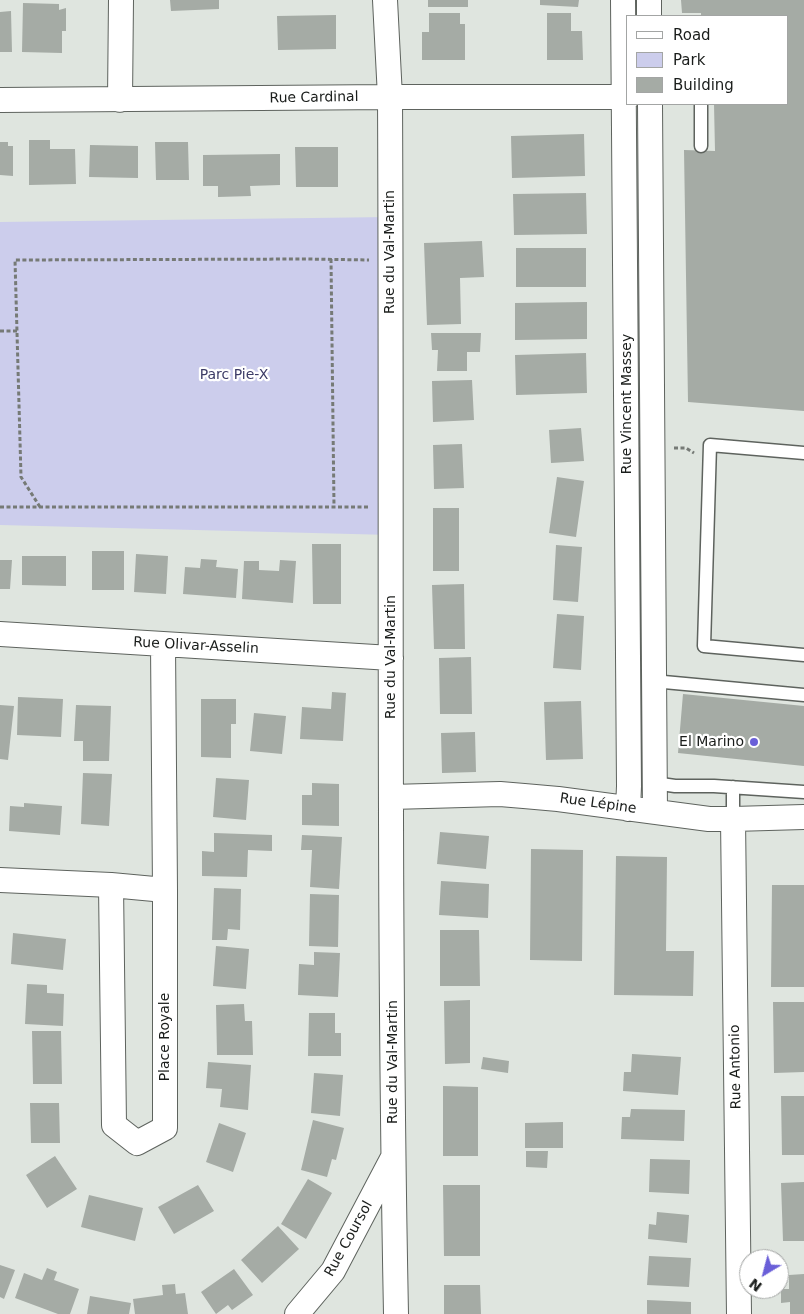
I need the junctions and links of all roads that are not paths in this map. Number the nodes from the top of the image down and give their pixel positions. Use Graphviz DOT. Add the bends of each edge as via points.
graph roads {
  1 [pos="121,0"];
  2 [pos="385,0"];
  3 [pos="623,0"];
  4 [pos="648,0"];
  5 [pos="649,15"];
  6 [pos="390,97"];
  7 [pos="626,97"];
  8 [pos="0,100"];
  9 [pos="120,100"];
  10 [pos="626,105"];
  11 [pos="650,105"];
  12 [pos="701,105"];
  13 [pos="701,146"];
  14 [pos="804,453"];
  15 [pos="0,634"];
  16 [pos="163,645"];
  17 [pos="804,655"];
  18 [pos="391,658"];
  19 [pos="653,681"];
  20 [pos="804,695"];
  21 [pos="654,783"];
  22 [pos="733,787"];
  23 [pos="391,797"];
  24 [pos="800,804"];
  25 [pos="628,809"];
  26 [pos="654,812"];
  27 [pos="733,820"];
  28 [pos="0,880"];
  29 [pos="111,885"];
  30 [pos="165,890"];
  31 [pos="393,1158"];
  32 [pos="297,1314"];
  33 [pos="396,1314"];
  34 [pos="739,1314"];
  1 -- 9 [label="street"];
  2 -- 6 [label="street, Rue du Val-Martin"];
  3 -- 7 [label="street, Rue Vincent Massey"];
  4 -- 5 [label="street"];
  6 -- 7 [label="street, Rue Cardinal"];
  6 -- 9 [label="street, Rue Cardinal"];
  6 -- 18 [label="street, Rue du Val-Martin"];
  8 -- 9 [label="street, Rue Cardinal"];
  10 -- 25 [label="street, Rue Vincent Massey"];
  11 -- 19 [label="street, Rue Vincent Massey"];
  12 -- 13 [label="lane"];
  14 -- 17 [label="lane" via="710,445 704,646"];
  15 -- 16 [label="street, Rue Olivar-Asselin"];
  16 -- 18 [label="street, Rue Olivar-Asselin"];
  16 -- 30 [label="street, Place Royale"];
  18 -- 23 [label="street, Rue du Val-Martin"];
  19 -- 20 [label="lane"];
  19 -- 21 [label="street, Rue Vincent Massey"];
  21 -- 22 [label="lane"];
  21 -- 26 [label="street, Rue Vincent Massey"];
  22 -- 24 [label="lane"];
  22 -- 27 [label="lane"];
  23 -- 25 [label="street, Rue Lépine" via="500,794"];
  23 -- 31 [label="street, Rue du Val-Martin"];
  24 -- 27 [label="street, Rue Lépine"];
  25 -- 26 [label="street, Rue Lépine"];
  26 -- 27 [label="street, Rue Lépine"];
  27 -- 34 [label="street, Rue Antonio"];
  28 -- 29 [label="street"];
  29 -- 30 [label="street"];
  29 -- 30 [label="street, Place Royale" via="114,1125 137,1143 165,1128"];
  31 -- 32 [label="street, Rue Coursol" via="333,1272"];
  31 -- 33 [label="street, Rue du Val-Martin"];
}
